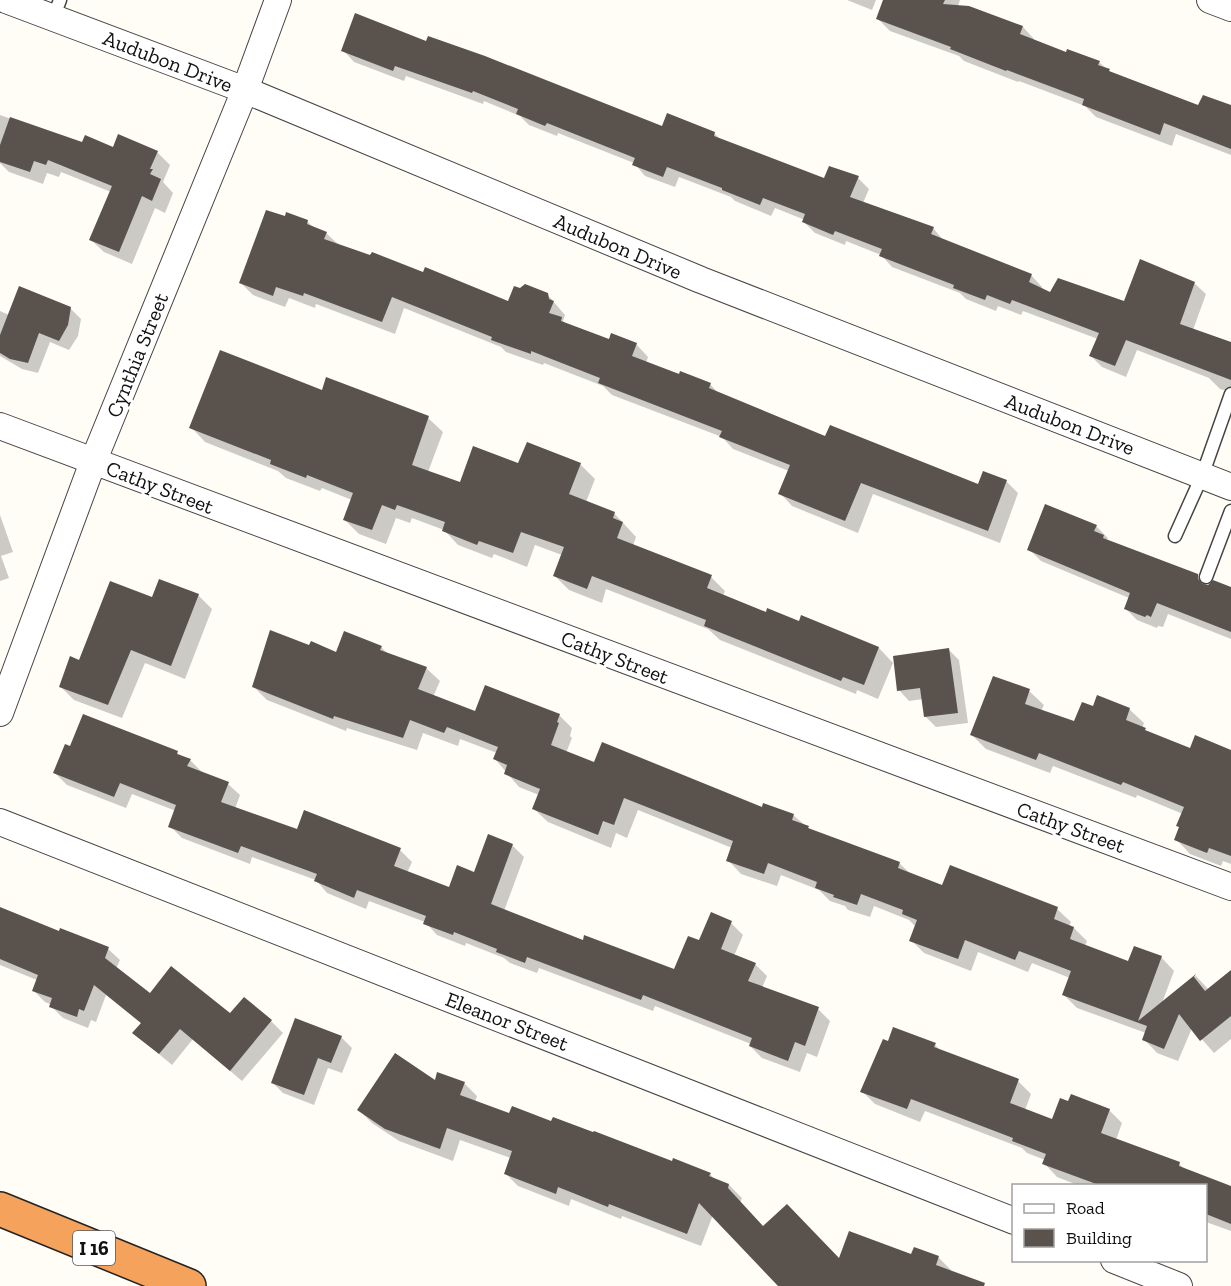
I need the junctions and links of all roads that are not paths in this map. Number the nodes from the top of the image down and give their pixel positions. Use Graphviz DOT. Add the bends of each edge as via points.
graph roads {
  1 [pos="6,0"];
  2 [pos="278,0"];
  3 [pos="1210,0"];
  4 [pos="1231,8"];
  5 [pos="57,9"];
  6 [pos="245,90"];
  7 [pos="1231,394"];
  8 [pos="0,426"];
  9 [pos="93,462"];
  10 [pos="1202,476"];
  11 [pos="1231,487"];
  12 [pos="1231,511"];
  13 [pos="1175,536"];
  14 [pos="1206,577"];
  15 [pos="0,713"];
  16 [pos="0,822"];
  17 [pos="1231,887"];
  18 [pos="0,1209"];
  19 [pos="1012,1220"];
  20 [pos="1119,1262"];
  21 [pos="189,1286"];
  22 [pos="1179,1286"];
  1 -- 5 [label="street, Audubon Drive"];
  2 -- 6 [label="street, Cynthia Street"];
  3 -- 4 [label="street"];
  5 -- 6 [label="street, Audubon Drive"];
  6 -- 9 [label="street, Cynthia Street"];
  6 -- 10 [label="street, Audubon Drive" via="701,280"];
  7 -- 10 [label="lane"];
  8 -- 9 [label="street, Cathy Street"];
  9 -- 15 [label="street, Cynthia Street"];
  9 -- 17 [label="street, Cathy Street"];
  10 -- 11 [label="street, Audubon Drive"];
  10 -- 13 [label="lane"];
  12 -- 14 [label="lane"];
  16 -- 19 [label="street, Eleanor Street"];
  18 -- 21 [label="highway, I 16"];
  20 -- 22 [label="street"];
}
